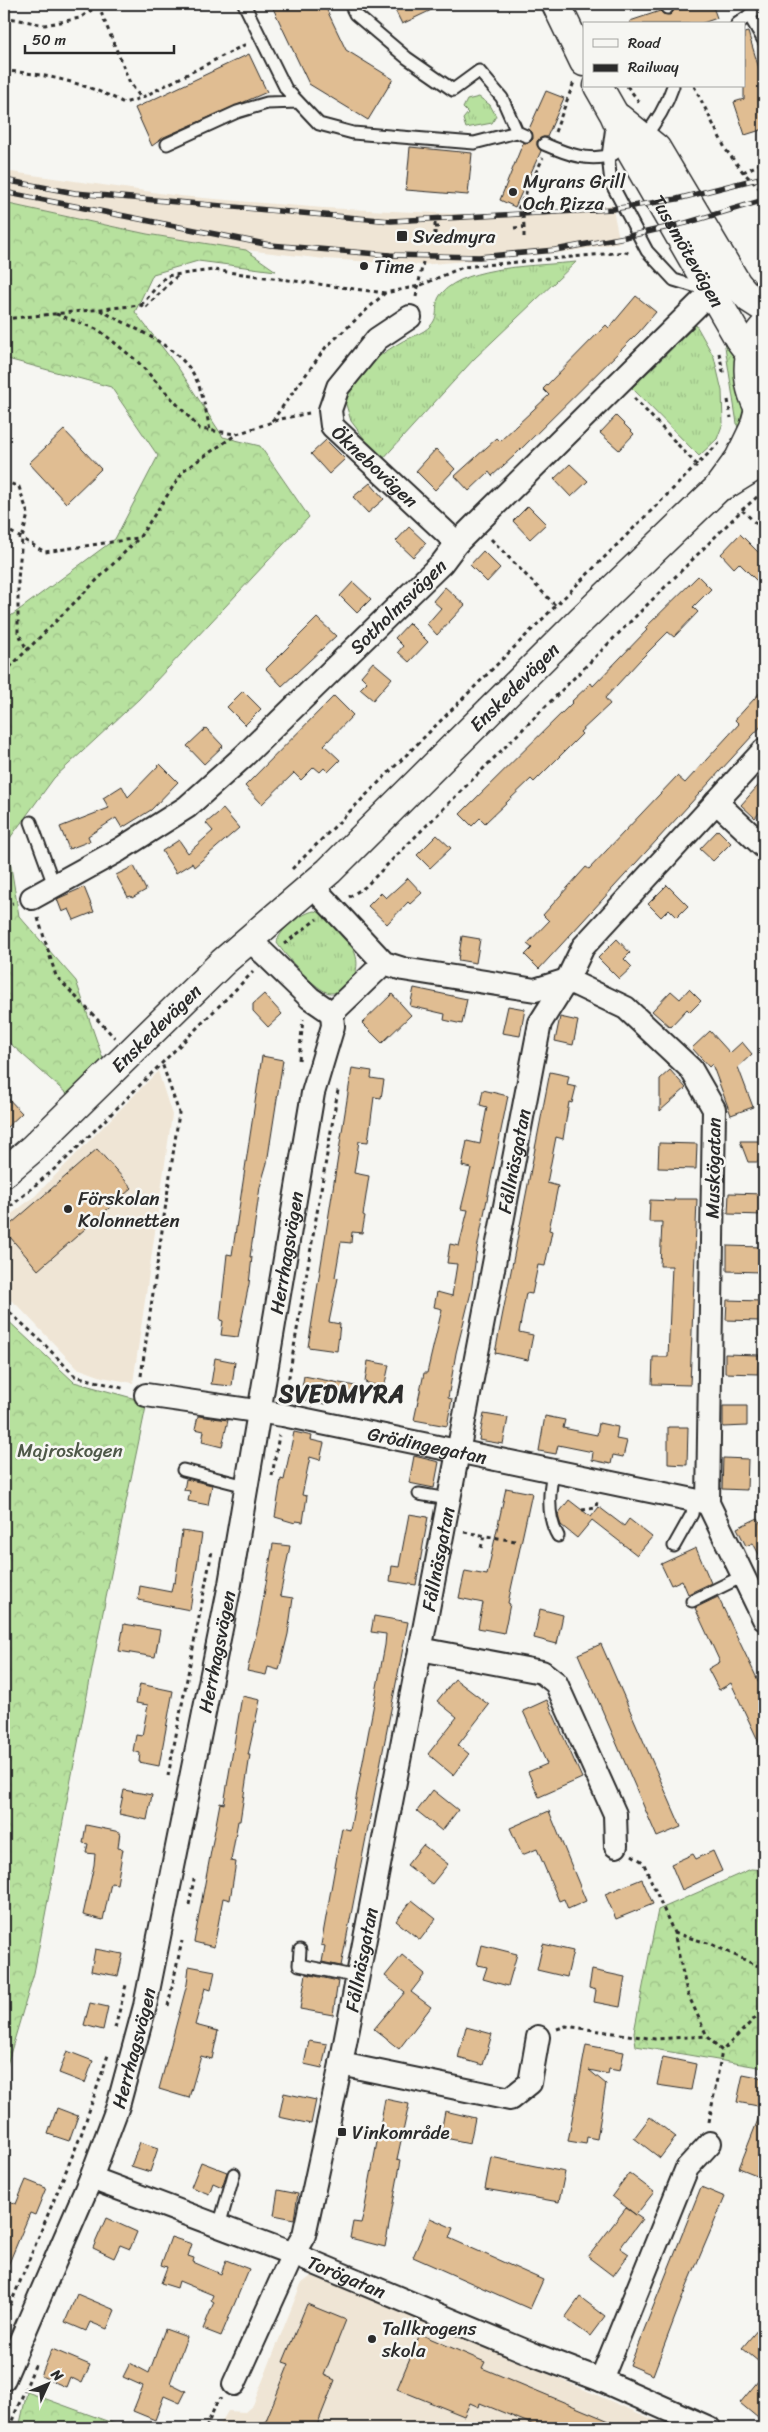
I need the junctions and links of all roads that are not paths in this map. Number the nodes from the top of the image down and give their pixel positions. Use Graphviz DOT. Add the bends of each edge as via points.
graph roads {
  1 [pos="244,4"];
  2 [pos="350,4"];
  3 [pos="556,4"];
  4 [pos="764,5"];
  5 [pos="749,15"];
  6 [pos="740,22"];
  7 [pos="764,41"];
  8 [pos="583,60"];
  9 [pos="599,88"];
  10 [pos="672,88"];
  11 [pos="298,102"];
  12 [pos="167,144"];
  13 [pos="544,144"];
  14 [pos="627,148"];
  15 [pos="721,282"];
  16 [pos="764,308"];
  17 [pos="410,317"];
  18 [pos="764,327"];
  19 [pos="749,352"];
  20 [pos="762,413"];
  21 [pos="764,461"];
  22 [pos="718,489"];
  23 [pos="457,543"];
  24 [pos="764,750"];
  25 [pos="716,802"];
  26 [pos="31,822"];
  27 [pos="764,847"];
  28 [pos="54,885"];
  29 [pos="312,886"];
  30 [pos="32,898"];
  31 [pos="258,948"];
  32 [pos="384,963"];
  33 [pos="567,980"];
  34 [pos="332,1013"];
  35 [pos="4,1173"];
  36 [pos="142,1393"];
  37 [pos="258,1413"];
  38 [pos="457,1453"];
  39 [pos="183,1470"];
  40 [pos="553,1472"];
  41 [pos="246,1486"];
  42 [pos="419,1494"];
  43 [pos="448,1499"];
  44 [pos="701,1501"];
  45 [pos="558,1536"];
  46 [pos="674,1546"];
  47 [pos="744,1576"];
  48 [pos="692,1601"];
  49 [pos="764,1619"];
  50 [pos="420,1649"];
  51 [pos="616,1846"];
  52 [pos="300,1950"];
  53 [pos="358,1977"];
  54 [pos="538,2037"];
  55 [pos="342,2064"];
  56 [pos="710,2143"];
  57 [pos="234,2174"];
  58 [pos="91,2178"];
  59 [pos="220,2226"];
  60 [pos="293,2254"];
  61 [pos="4,2379"];
  62 [pos="601,2380"];
  63 [pos="234,2384"];
  64 [pos="709,2428"];
  1 -- 11 [label="lane" via="286,89"];
  2 -- 11 [label="lane" via="355,14 407,58 453,90 479,71 502,98 522,134 474,142 353,133 319,124"];
  3 -- 8 [label="street"];
  4 -- 5 [label="lane"];
  5 -- 6 [label="lane"];
  5 -- 7 [label="lane"];
  9 -- 14 [label="street, Tussmötevägen" via="614,114"];
  10 -- 14 [label="lane" via="666,106"];
  11 -- 12 [label="lane" via="267,103 236,112"];
  13 -- 14 [label="lane" via="567,155 601,158"];
  14 -- 15 [label="street, Tussmötevägen"];
  14 -- 15 [label="lane" via="612,183 647,251 674,280"];
  15 -- 16 [label="street, Tussmötevägen"];
  15 -- 19 [label="street, Tussmötevägen"];
  15 -- 23 [label="street, Sotholmsvägen"];
  17 -- 23 [label="street, Öknebovägen" via="377,339 338,387 330,410 332,426"];
  18 -- 19 [label="street"];
  19 -- 20 [label="street" via="749,376"];
  20 -- 22 [label="street, Enskedevägen" via="739,459"];
  21 -- 22 [label="street, Enskedevägen"];
  22 -- 29 [label="street, Enskedevägen"];
  23 -- 28 [label="street, Sotholmsvägen" via="435,570 244,756 186,807 119,850"];
  24 -- 25 [label="street, Fållnäsgatan"];
  25 -- 27 [label="street"];
  25 -- 33 [label="street, Fållnäsgatan" via="584,947"];
  26 -- 28 [label="lane"];
  28 -- 30 [label="street, Sotholmsvägen"];
  29 -- 31 [label="street, Enskedevägen"];
  29 -- 32 [label="street"];
  31 -- 34 [label="street" via="310,998"];
  31 -- 35 [label="street, Enskedevägen" via="145,1037"];
  32 -- 33 [label="street" via="413,971 535,990"];
  32 -- 34 [label="street"];
  33 -- 38 [label="street, Fållnäsgatan" via="540,1023"];
  33 -- 44 [label="street, Muskögatan" via="626,1008 691,1069 714,1109"];
  34 -- 37 [label="street, Herrhagsvägen" via="334,1026 313,1093"];
  36 -- 37 [label="street, Grödingegatan"];
  37 -- 38 [label="street, Grödingegatan"];
  37 -- 41 [label="street, Herrhagsvägen"];
  38 -- 40 [label="street, Grödingegatan"];
  38 -- 43 [label="street, Fållnäsgatan"];
  39 -- 41 [label="lane"];
  40 -- 44 [label="street, Grödingegatan"];
  40 -- 45 [label="lane" via="550,1484 552,1525"];
  41 -- 58 [label="street, Herrhagsvägen" via="230,1584 144,2006 118,2106"];
  42 -- 43 [label="lane"];
  43 -- 50 [label="street, Fållnäsgatan"];
  44 -- 46 [label="lane"];
  44 -- 47 [label="street, Muskögatan"];
  47 -- 48 [label="lane"];
  47 -- 49 [label="street, Muskögatan"];
  50 -- 51 [label="street" via="542,1672 556,1683 615,1814"];
  50 -- 53 [label="street, Fållnäsgatan"];
  52 -- 53 [label="lane" via="299,1965"];
  53 -- 55 [label="street, Fållnäsgatan"];
  54 -- 55 [label="street" via="530,2083 510,2099"];
  55 -- 60 [label="street, Fållnäsgatan" via="304,2235"];
  56 -- 62 [label="street" via="687,2168"];
  57 -- 59 [label="lane"];
  58 -- 59 [label="street, Torögatan"];
  58 -- 61 [label="street, Herrhagsvägen"];
  59 -- 60 [label="street, Torögatan"];
  60 -- 62 [label="street, Torögatan"];
  60 -- 63 [label="street, Fållnäsgatan"];
  62 -- 64 [label="street, Torögatan"];
}
